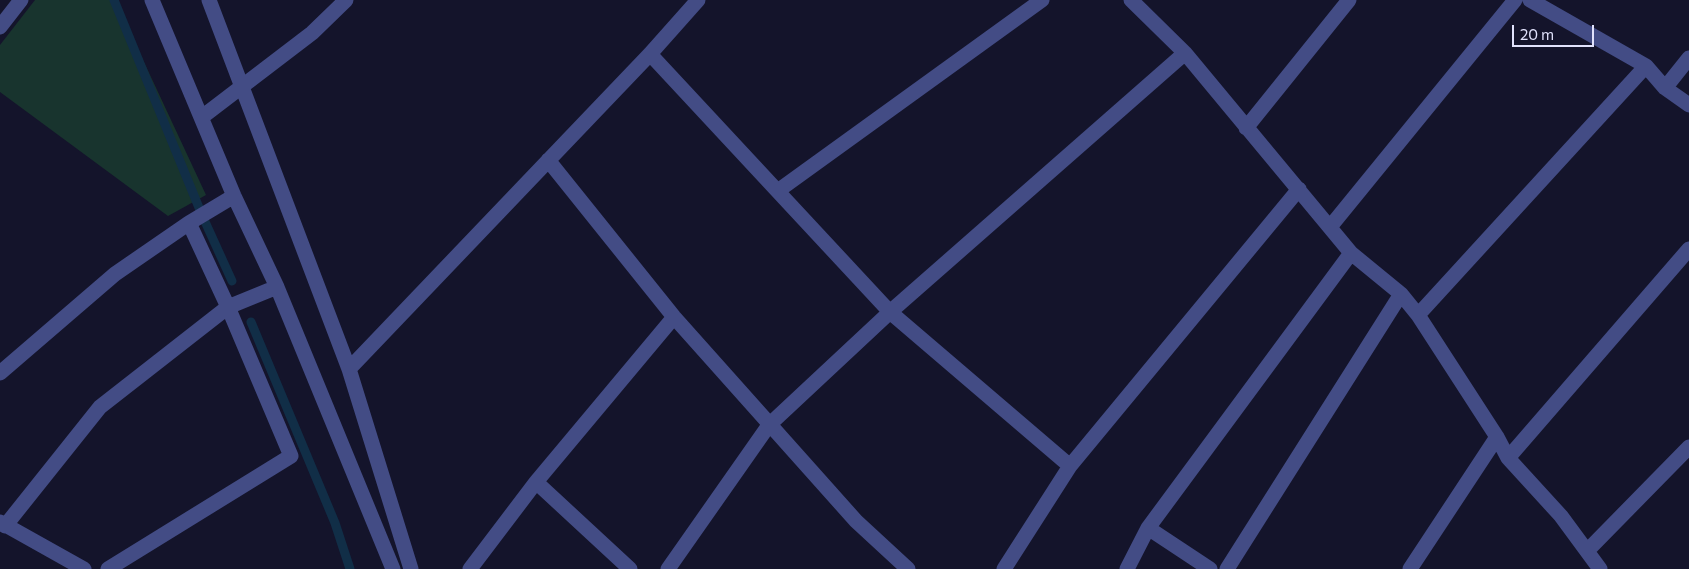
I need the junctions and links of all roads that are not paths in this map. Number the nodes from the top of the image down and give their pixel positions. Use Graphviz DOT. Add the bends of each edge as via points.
graph roads {
  1 [pos="21,0"];
  2 [pos="152,0"];
  3 [pos="210,0"];
  4 [pos="346,0"];
  5 [pos="698,0"];
  6 [pos="1042,0"];
  7 [pos="1131,0"];
  8 [pos="1349,0"];
  9 [pos="1515,0"];
  10 [pos="1530,0"];
  11 [pos="0,27"];
  12 [pos="1185,53"];
  13 [pos="650,54"];
  14 [pos="1689,58"];
  15 [pos="1646,66"];
  16 [pos="241,87"];
  17 [pos="1664,88"];
  18 [pos="1689,104"];
  19 [pos="202,118"];
  20 [pos="1246,128"];
  21 [pos="548,160"];
  22 [pos="1299,189"];
  23 [pos="778,190"];
  24 [pos="234,196"];
  25 [pos="189,223"];
  26 [pos="1330,227"];
  27 [pos="1689,249"];
  28 [pos="1351,253"];
  29 [pos="277,287"];
  30 [pos="1401,294"];
  31 [pos="228,307"];
  32 [pos="890,312"];
  33 [pos="1418,315"];
  34 [pos="674,316"];
  35 [pos="349,369"];
  36 [pos="0,373"];
  37 [pos="769,425"];
  38 [pos="1497,437"];
  39 [pos="1689,447"];
  40 [pos="1508,458"];
  41 [pos="1070,466"];
  42 [pos="536,482"];
  43 [pos="3,524"];
  44 [pos="1148,528"];
  45 [pos="1588,550"];
  46 [pos="84,569"];
  47 [pos="108,569"];
  48 [pos="393,569"];
  49 [pos="411,569"];
  50 [pos="470,569"];
  51 [pos="630,569"];
  52 [pos="668,569"];
  53 [pos="908,569"];
  54 [pos="1004,569"];
  55 [pos="1127,569"];
  56 [pos="1210,569"];
  57 [pos="1227,569"];
  58 [pos="1410,569"];
  59 [pos="1600,569"];
  1 -- 11 [label="street"];
  2 -- 19 [label="street"];
  3 -- 16 [label="street"];
  4 -- 16 [label="street" via="312,33"];
  5 -- 13 [label="street"];
  6 -- 23 [label="street"];
  7 -- 12 [label="street"];
  8 -- 20 [label="street"];
  9 -- 26 [label="street"];
  10 -- 15 [label="street"];
  12 -- 20 [label="street"];
  12 -- 32 [label="street"];
  13 -- 21 [label="street"];
  13 -- 23 [label="street"];
  14 -- 17 [label="street"];
  15 -- 17 [label="street"];
  15 -- 33 [label="street"];
  16 -- 19 [label="street"];
  16 -- 35 [label="street"];
  17 -- 18 [label="street"];
  19 -- 24 [label="street"];
  20 -- 22 [label="street"];
  21 -- 34 [label="street"];
  21 -- 35 [label="street"];
  22 -- 26 [label="street"];
  22 -- 41 [label="street"];
  23 -- 32 [label="street"];
  24 -- 25 [label="street"];
  24 -- 29 [label="street"];
  25 -- 31 [label="street"];
  25 -- 36 [label="street" via="115,274"];
  26 -- 28 [label="street"];
  27 -- 40 [label="street"];
  28 -- 30 [label="street"];
  28 -- 44 [label="street"];
  29 -- 31 [label="street"];
  29 -- 48 [label="street"];
  30 -- 33 [label="street"];
  30 -- 57 [label="street"];
  31 -- 43 [label="street" via="100,407"];
  31 -- 47 [label="street" via="290,456"];
  32 -- 37 [label="street"];
  32 -- 41 [label="street"];
  33 -- 38 [label="street"];
  34 -- 37 [label="street"];
  34 -- 42 [label="street"];
  35 -- 49 [label="street"];
  37 -- 52 [label="street"];
  37 -- 53 [label="street" via="856,521"];
  38 -- 40 [label="street"];
  38 -- 58 [label="street"];
  39 -- 45 [label="street"];
  40 -- 45 [label="street"];
  41 -- 54 [label="street"];
  42 -- 50 [label="street"];
  42 -- 51 [label="street"];
  43 -- 46 [label="street"];
  44 -- 55 [label="street"];
  44 -- 56 [label="street"];
  45 -- 59 [label="street"];
}
